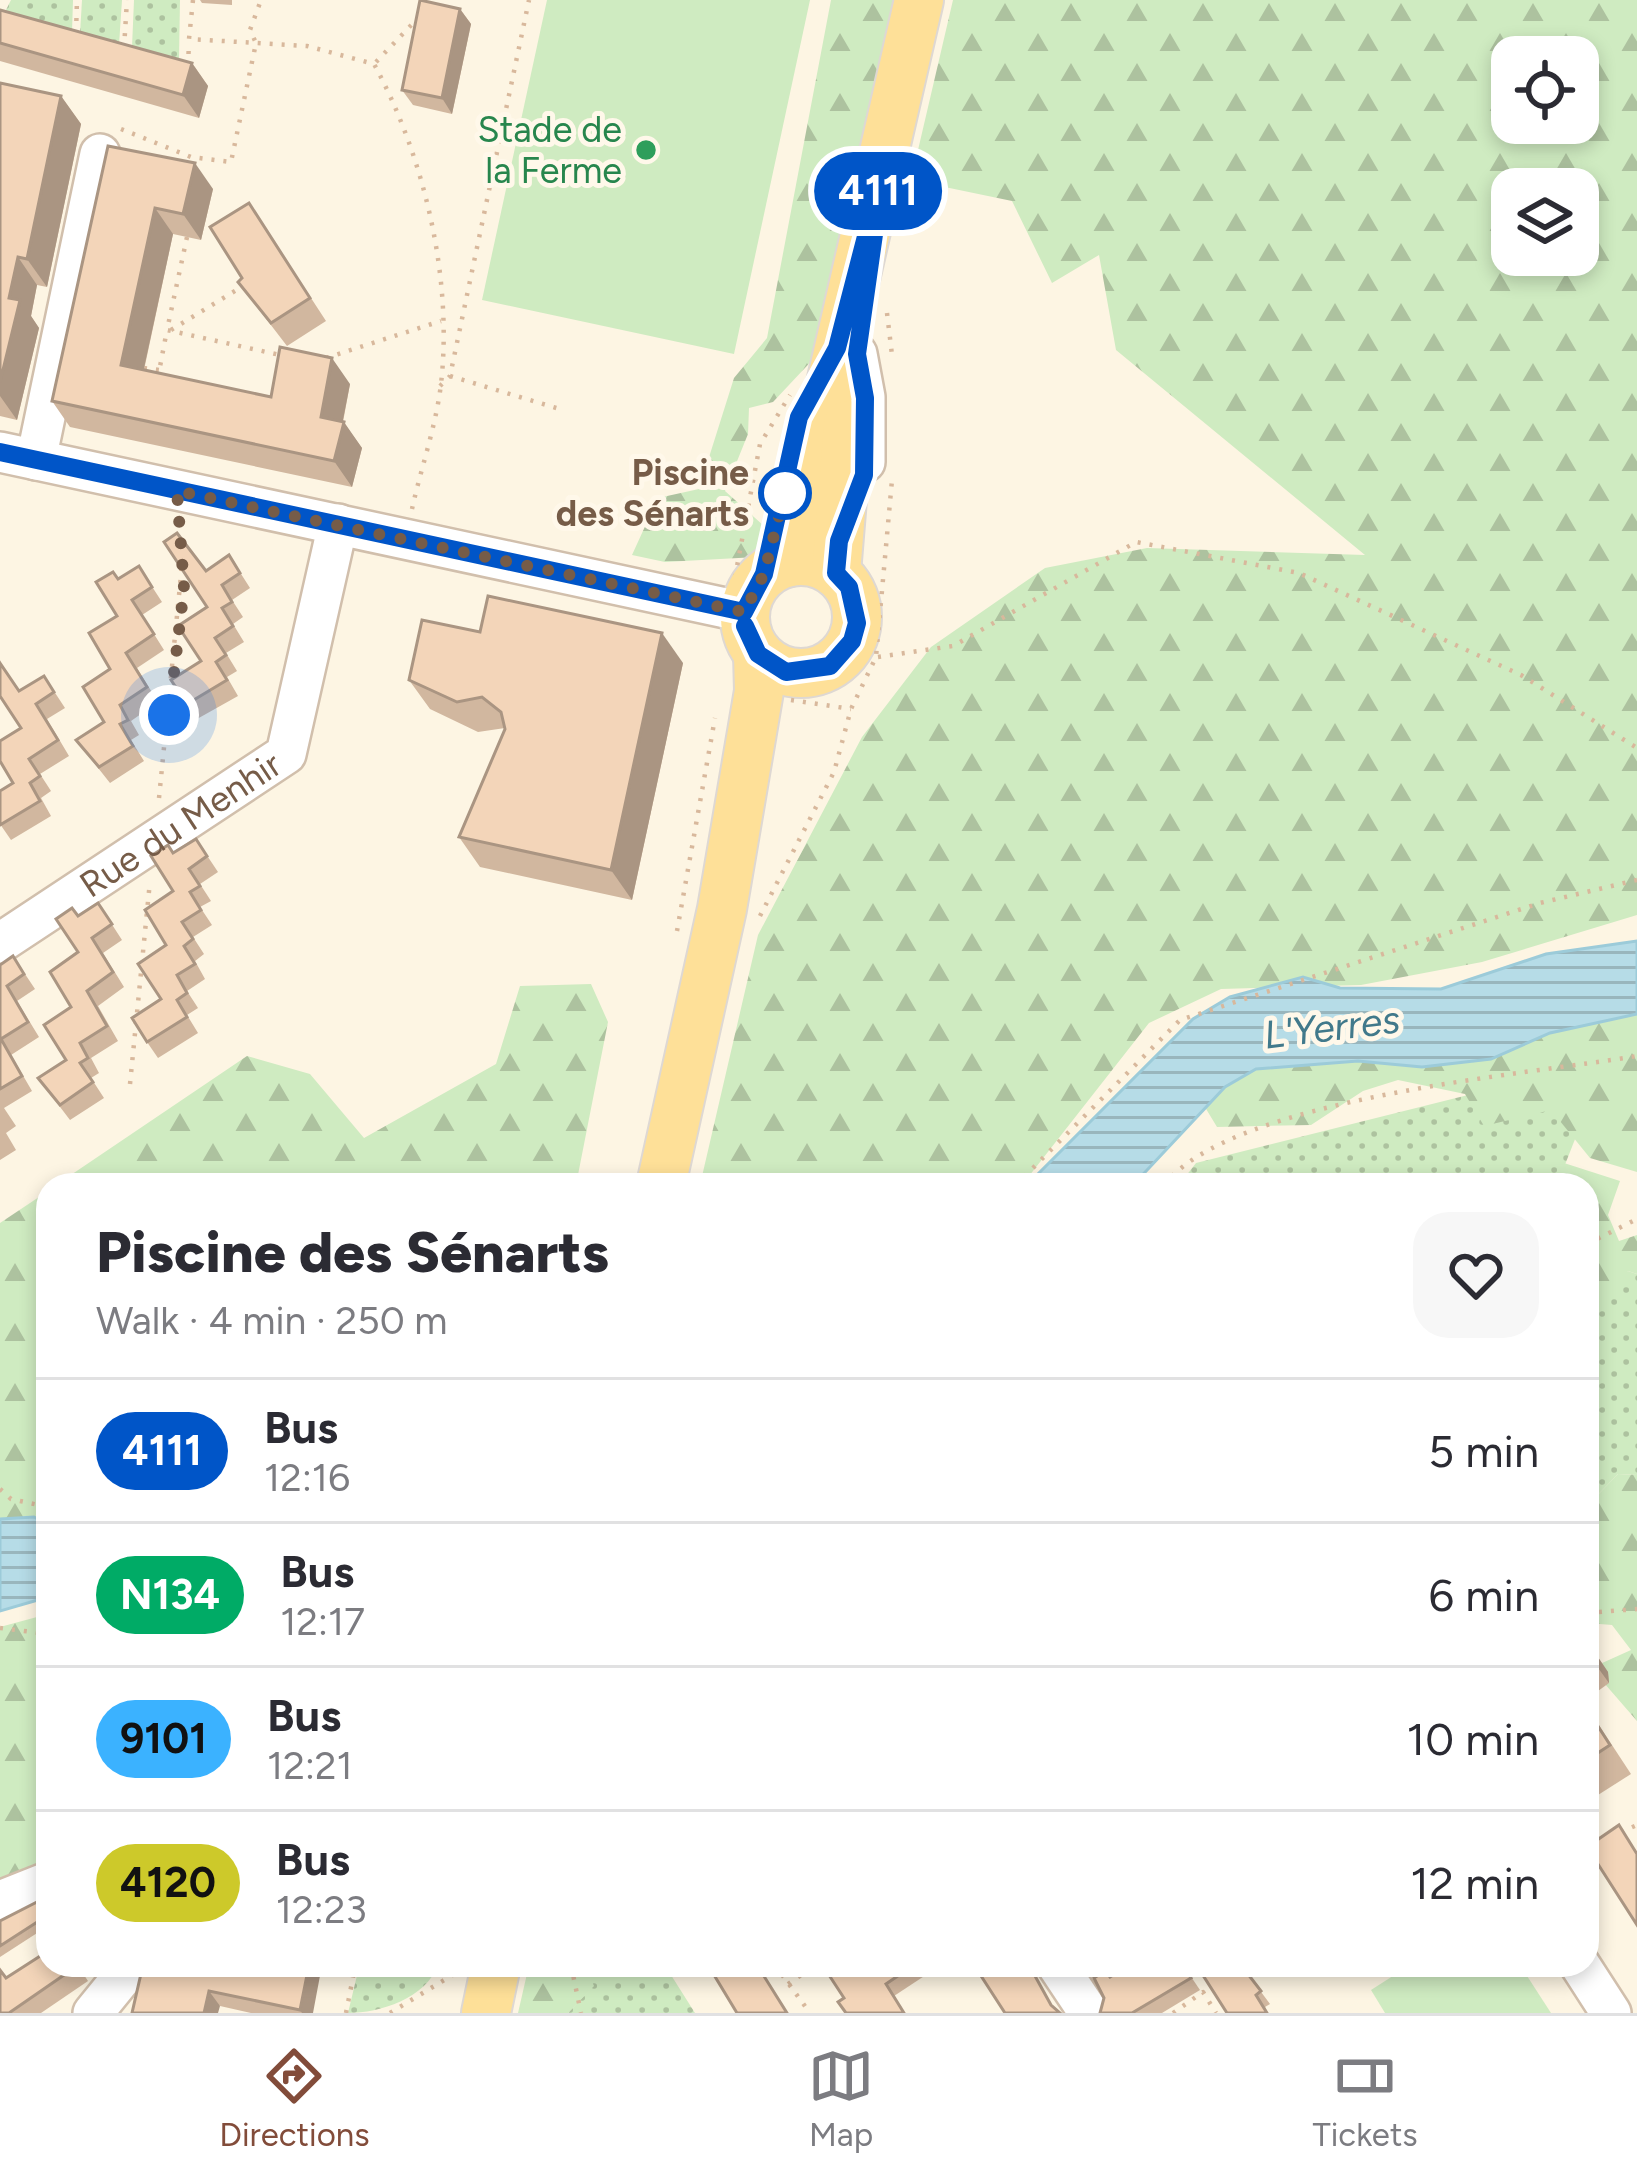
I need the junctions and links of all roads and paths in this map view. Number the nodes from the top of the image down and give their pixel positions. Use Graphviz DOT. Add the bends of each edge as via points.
graph roads {
  1 [pos="77,0"];
  2 [pos="127,0"];
  3 [pos="193,0"];
  4 [pos="261,0"];
  5 [pos="529,0"];
  6 [pos="919,0"];
  7 [pos="424,11"];
  8 [pos="57,34"];
  9 [pos="189,39"];
  10 [pos="256,43"];
  11 [pos="108,48"];
  12 [pos="374,64"];
  13 [pos="188,70"];
  14 [pos="100,154"];
  15 [pos="188,237"];
  16 [pos="244,285"];
  17 [pos="885,295"];
  18 [pos="155,319"];
  19 [pos="443,320"];
  20 [pos="169,327"];
  21 [pos="150,342"];
  22 [pos="165,344"];
  23 [pos="862,353"];
  24 [pos="292,358"];
  25 [pos="314,362"];
  26 [pos="144,368"];
  27 [pos="159,373"];
  28 [pos="450,376"];
  29 [pos="176,380"];
  30 [pos="440,386"];
  31 [pos="155,394"];
  32 [pos="563,410"];
  33 [pos="18,456"];
  34 [pos="893,469"];
  35 [pos="338,524"];
  36 [pos="405,538"];
  37 [pos="182,564"];
  38 [pos="789,586"];
  39 [pos="876,657"];
  40 [pos="803,674"];
  41 [pos="1637,748"];
  42 [pos="154,842"];
  43 [pos="1637,880"];
  44 [pos="738,920"];
  45 [pos="0,943"];
  46 [pos="1637,1056"];
  47 [pos="130,1084"];
  48 [pos="664,1173"];
  49 [pos="1028,1173"];
  50 [pos="1173,1173"];
  51 [pos="1637,1219"];
  52 [pos="1599,1238"];
  53 [pos="0,1489"];
  54 [pos="0,1499"];
  55 [pos="11,1499"];
  56 [pos="36,1504"];
  57 [pos="1637,1610"];
  58 [pos="1599,1612"];
  59 [pos="0,1628"];
  60 [pos="36,1632"];
  61 [pos="1637,1825"];
  62 [pos="1614,1834"];
  63 [pos="36,1887"];
  64 [pos="0,1901"];
  65 [pos="122,1977"];
  66 [pos="353,1977"];
  67 [pos="442,1977"];
  68 [pos="481,1977"];
  69 [pos="574,1977"];
  70 [pos="783,1977"];
  71 [pos="798,1977"];
  72 [pos="1066,1977"];
  73 [pos="1588,1977"];
  74 [pos="788,1984"];
  75 [pos="93,2013"];
  76 [pos="346,2013"];
  77 [pos="390,2013"];
  78 [pos="486,2013"];
  79 [pos="581,2013"];
  80 [pos="810,2013"];
  81 [pos="1089,2013"];
  82 [pos="1173,2013"];
  83 [pos="1216,2013"];
  84 [pos="1611,2013"];
  1 -- 8 [label="path" via="76,39"];
  2 -- 11 [label="path" via="124,52"];
  3 -- 9 [label="path"];
  4 -- 10 [label="path" via="250,30"];
  5 -- 28 [label="path"];
  6 -- 23 [label="main road" via="883,171"];
  7 -- 12 [label="path"];
  9 -- 10 [label="path"];
  9 -- 13 [label="path"];
  10 -- 12 [label="path"];
  10 -- 14 [label="path" via="231,162 191,157 111,126"];
  12 -- 19 [label="path" via="424,193"];
  14 -- 33 [label="street"];
  15 -- 20 [label="path"];
  16 -- 20 [label="path"];
  17 -- 23 [label="path"];
  18 -- 20 [label="path"];
  19 -- 25 [label="path"];
  19 -- 30 [label="path"];
  20 -- 22 [label="path"];
  20 -- 24 [label="path"];
  21 -- 22 [label="path"];
  22 -- 27 [label="path"];
  23 -- 38 [label="main road"];
  26 -- 27 [label="path"];
  27 -- 29 [label="path"];
  27 -- 31 [label="path"];
  28 -- 30 [label="path"];
  28 -- 32 [label="path"];
  30 -- 36 [label="path"];
  33 -- 35 [label="street"];
  34 -- 39 [label="path"];
  35 -- 36 [label="street"];
  35 -- 42 [label="street, Rue du Menhir" via="286,754"];
  36 -- 38 [label="street"];
  37 -- 42 [label="path"];
  38 -- 40 [label="main road" via="786,672"];
  38 -- 40 [label="main road" via="856,604 852,641 830,666"];
  38 -- 44 [label="main road" via="759,691"];
  39 -- 41 [label="path" via="952,646 1136,542 1299,573 1521,675"];
  39 -- 44 [label="path" via="850,709 834,772"];
  40 -- 44 [label="main road"];
  42 -- 45 [label="street, Rue du Menhir"];
  42 -- 47 [label="path"];
  43 -- 49 [label="path" via="1540,903 1180,1020"];
  44 -- 48 [label="main road"];
  46 -- 50 [label="path" via="1372,1097 1226,1139"];
  51 -- 52 [label="path"];
  53 -- 55 [label="path"];
  54 -- 55 [label="path"];
  55 -- 56 [label="path"];
  57 -- 58 [label="path"];
  59 -- 60 [label="path"];
  61 -- 62 [label="path"];
  63 -- 64 [label="street"];
  65 -- 75 [label="street"];
  66 -- 76 [label="path"];
  67 -- 77 [label="path"];
  68 -- 78 [label="main road"];
  69 -- 79 [label="path"];
  70 -- 74 [label="path"];
  71 -- 74 [label="path"];
  72 -- 81 [label="street"];
  73 -- 84 [label="street"];
  74 -- 80 [label="path"];
  82 -- 83 [label="path" via="1203,1992"];
}
